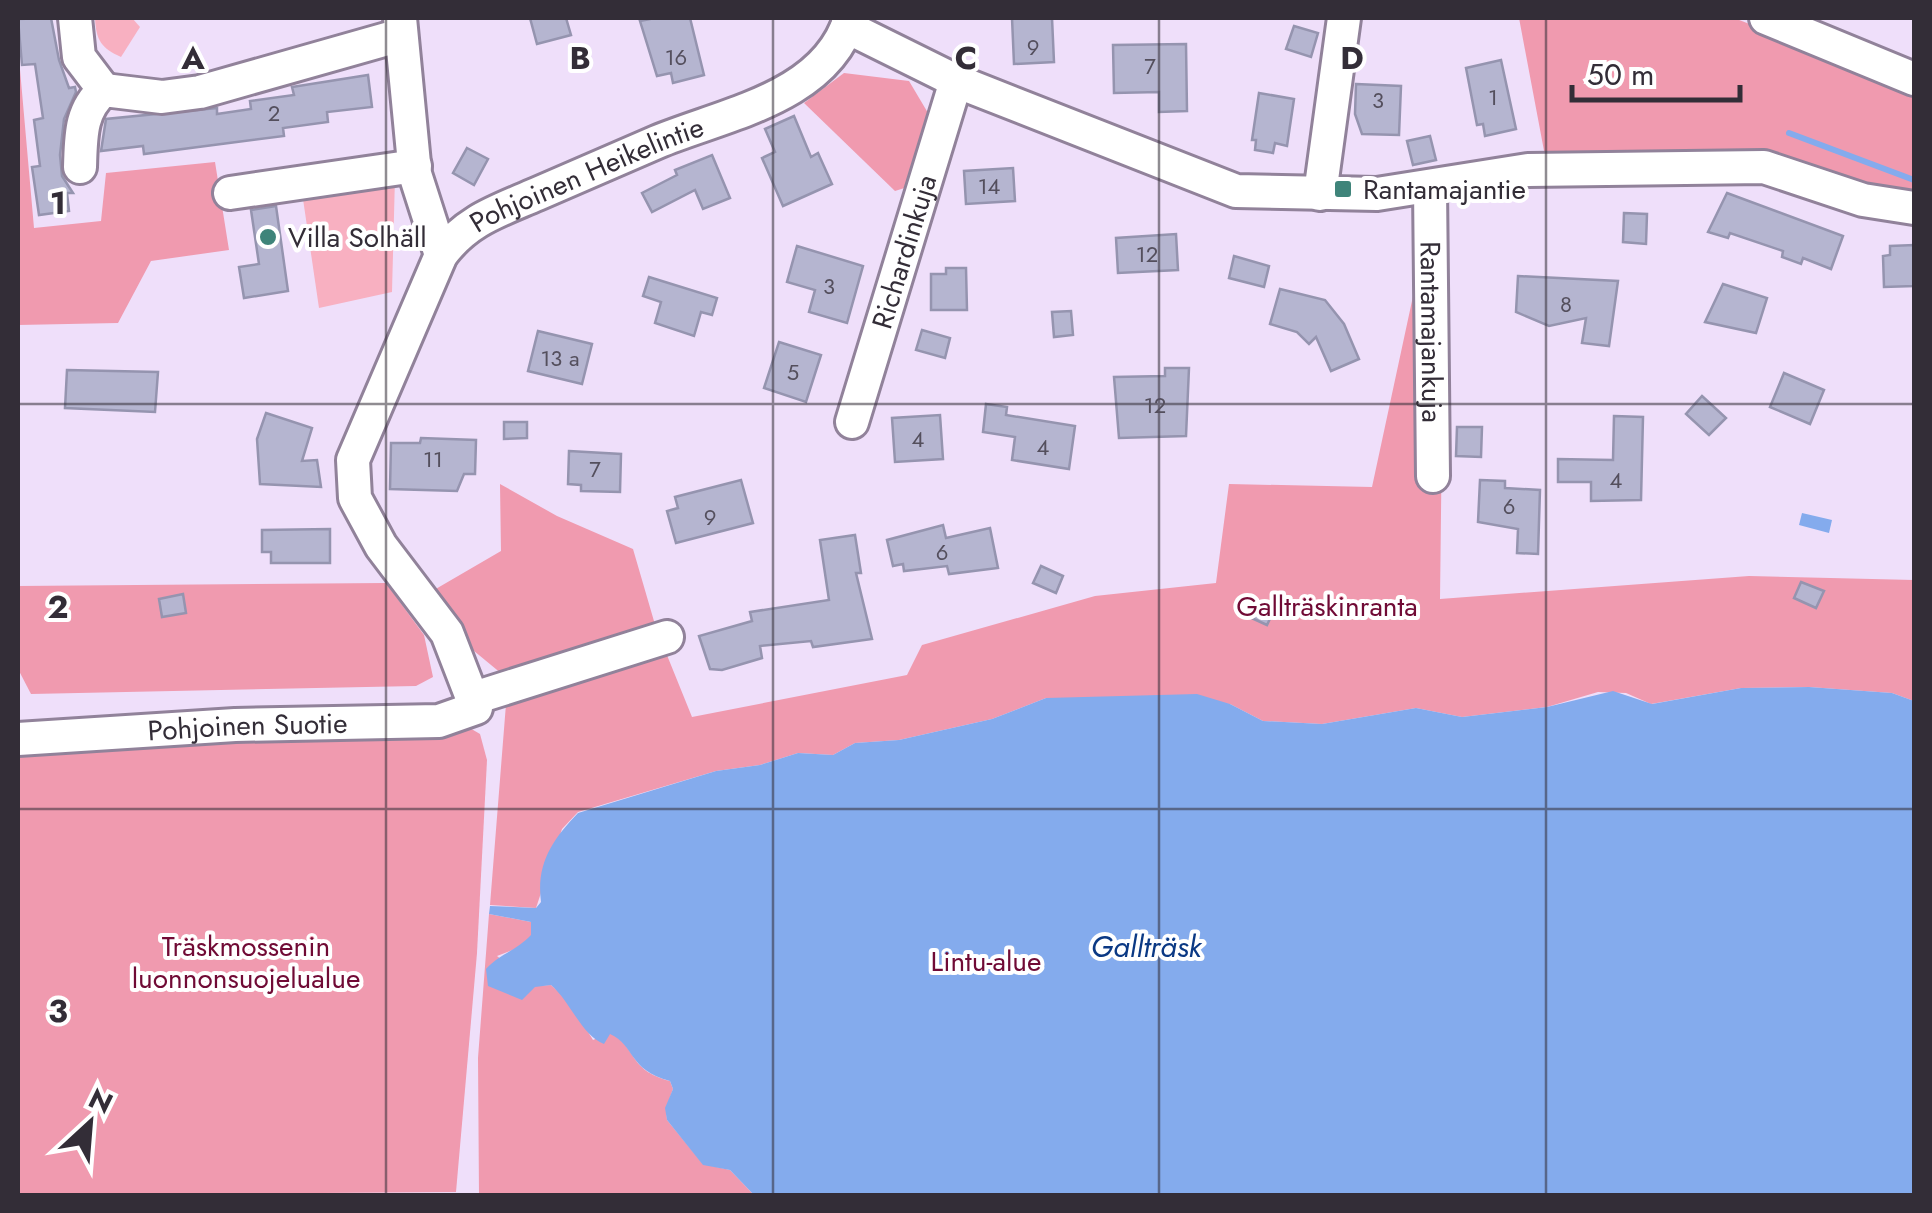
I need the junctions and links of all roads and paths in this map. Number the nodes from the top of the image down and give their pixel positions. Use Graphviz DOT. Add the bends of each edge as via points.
graph roads {
  1 [pos="75,18"];
  2 [pos="1344,18"];
  3 [pos="1766,18"];
  4 [pos="848,22"];
  5 [pos="401,26"];
  6 [pos="956,80"];
  7 [pos="1914,80"];
  8 [pos="104,90"];
  9 [pos="415,166"];
  10 [pos="80,167"];
  11 [pos="1430,187"];
  12 [pos="230,194"];
  13 [pos="1320,194"];
  14 [pos="1914,208"];
  15 [pos="442,255"];
  16 [pos="852,422"];
  17 [pos="1433,476"];
  18 [pos="667,637"];
  19 [pos="475,703"];
  20 [pos="18,739"];
  1 -- 8 [label="street" via="79,56"];
  2 -- 13 [label="street"];
  3 -- 7 [label="street"];
  4 -- 6 [label="street"];
  4 -- 15 [label="street, Pohjoinen Heikelintie" via="817,70 780,95 488,216 459,231"];
  5 -- 8 [label="street" via="200,92 162,97"];
  5 -- 9 [label="street"];
  6 -- 13 [label="street" via="1226,188"];
  6 -- 16 [label="street, Richardinkuja"];
  8 -- 10 [label="street" via="89,102"];
  9 -- 12 [label="street"];
  9 -- 15 [label="street"];
  11 -- 13 [label="street"];
  11 -- 14 [label="street" via="1528,170 1764,167 1862,200"];
  11 -- 17 [label="street, Rantamajankuja"];
  15 -- 19 [label="street, Pohjoinen Heikelintie" via="353,460 355,498 447,633"];
  18 -- 19 [label="street"];
  19 -- 20 [label="street, Pohjoinen Suotie" via="439,721"];
}
